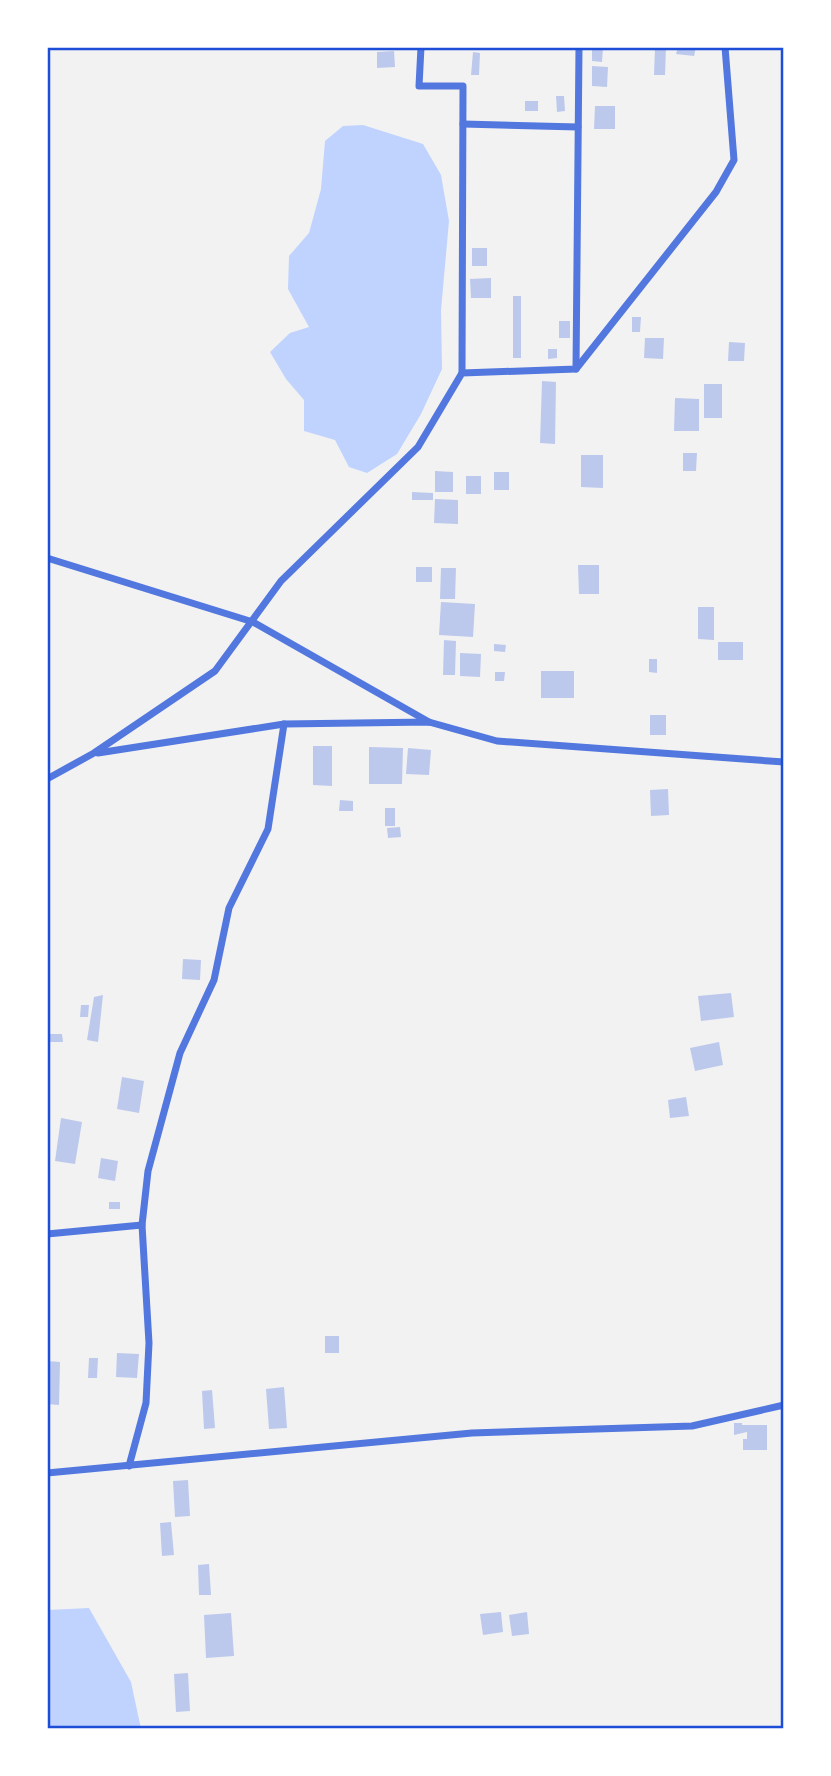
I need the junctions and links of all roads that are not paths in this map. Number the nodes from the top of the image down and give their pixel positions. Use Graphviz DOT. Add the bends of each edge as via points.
graph roads {
  1 [pos="421,47"];
  2 [pos="579,47"];
  3 [pos="725,47"];
  4 [pos="463,124"];
  5 [pos="578,127"];
  6 [pos="576,369"];
  7 [pos="462,373"];
  8 [pos="47,558"];
  9 [pos="253,622"];
  10 [pos="429,722"];
  11 [pos="284,724"];
  12 [pos="93,753"];
  13 [pos="784,762"];
  14 [pos="47,779"];
  15 [pos="142,1225"];
  16 [pos="47,1234"];
  17 [pos="784,1405"];
  18 [pos="129,1466"];
  19 [pos="47,1473"];
  1 -- 4 [label="street" via="419,86 463,86"];
  2 -- 5 [label="street"];
  3 -- 6 [label="street" via="734,160 716,192"];
  4 -- 5 [label="street"];
  4 -- 7 [label="street"];
  5 -- 6 [label="street"];
  6 -- 7 [label="street"];
  7 -- 9 [label="street" via="418,447 281,581"];
  8 -- 9 [label="street"];
  9 -- 10 [label="street"];
  9 -- 12 [label="street" via="215,671"];
  10 -- 11 [label="street"];
  10 -- 13 [label="street" via="498,741"];
  11 -- 12 [label="street"];
  11 -- 15 [label="street" via="268,829 229,908 214,980 180,1053 148,1171"];
  12 -- 14 [label="street"];
  15 -- 16 [label="street"];
  15 -- 18 [label="street" via="149,1343 146,1403"];
  17 -- 18 [label="street" via="692,1426 472,1433"];
  18 -- 19 [label="street"];
}
